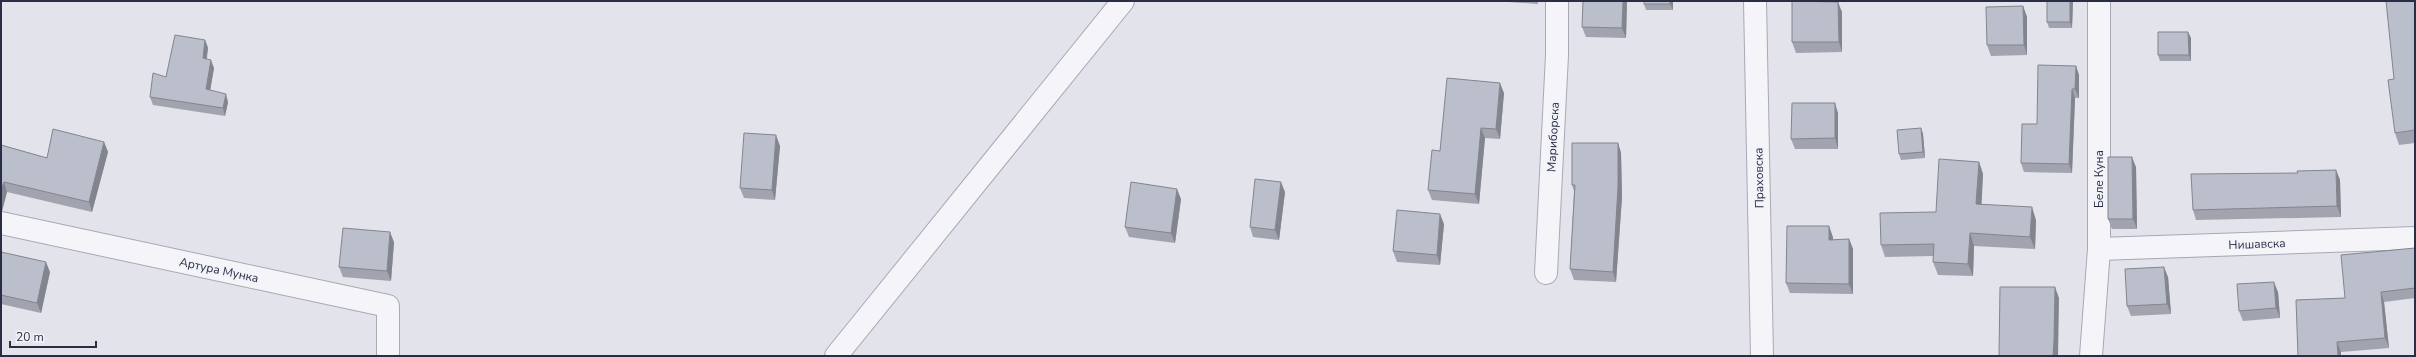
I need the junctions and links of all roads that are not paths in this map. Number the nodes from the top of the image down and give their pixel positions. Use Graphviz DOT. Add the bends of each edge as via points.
graph roads {
  1 [pos="1123,1"];
  2 [pos="1557,1"];
  3 [pos="1755,1"];
  4 [pos="2100,1"];
  5 [pos="1,223"];
  6 [pos="2415,238"];
  7 [pos="2098,249"];
  8 [pos="1546,272"];
  9 [pos="388,356"];
  10 [pos="836,356"];
  11 [pos="1762,356"];
  12 [pos="2091,356"];
  1 -- 10 [label="street"];
  2 -- 8 [label="street, Мариборска"];
  3 -- 11 [label="street, Праховска"];
  4 -- 7 [label="street, Беле Куна"];
  5 -- 9 [label="street, Артура Мунка" via="388,306"];
  6 -- 7 [label="street, Нишавска"];
  7 -- 12 [label="street, Беле Куна"];
}
